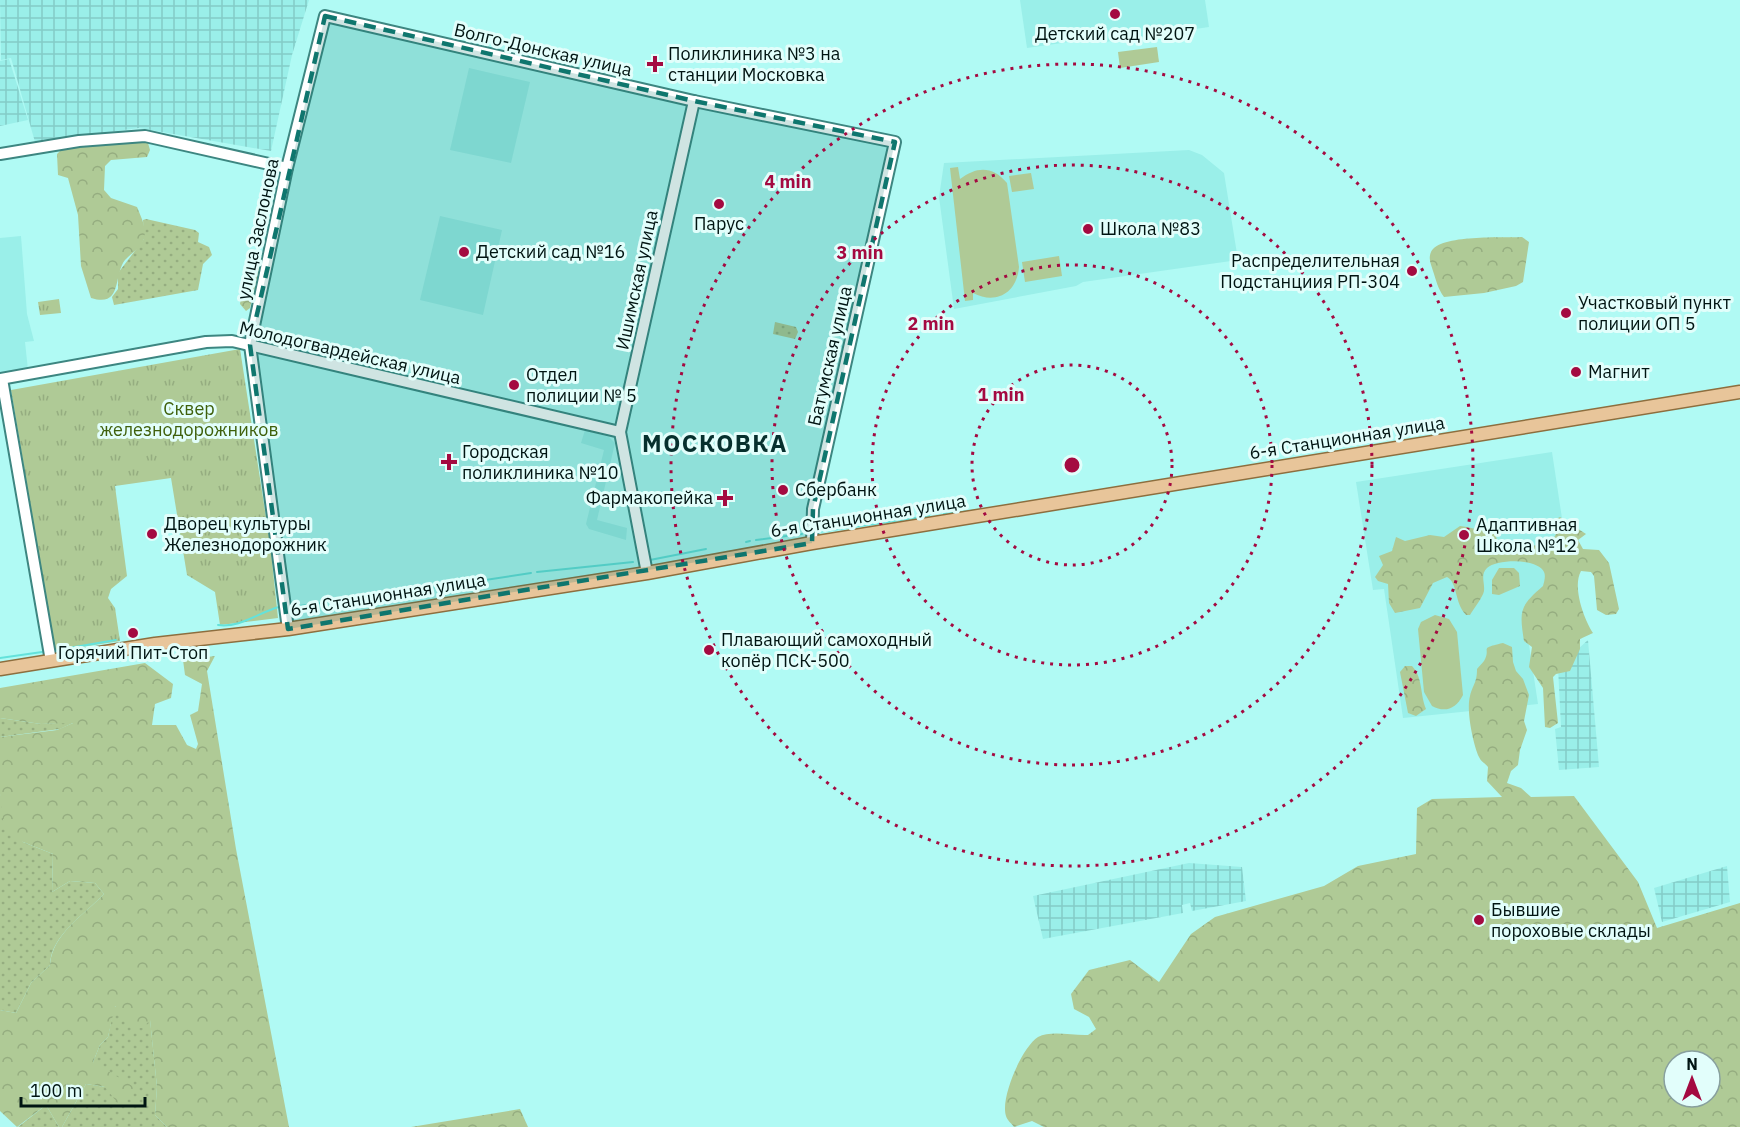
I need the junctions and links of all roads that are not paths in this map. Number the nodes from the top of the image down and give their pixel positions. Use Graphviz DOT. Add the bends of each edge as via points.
graph roads {
  1 [pos="325,16"];
  2 [pos="694,101"];
  3 [pos="895,142"];
  4 [pos="0,154"];
  5 [pos="287,168"];
  6 [pos="250,345"];
  7 [pos="1,379"];
  8 [pos="1740,392"];
  9 [pos="620,432"];
  10 [pos="812,543"];
  11 [pos="647,573"];
  12 [pos="288,629"];
  13 [pos="51,661"];
  14 [pos="0,669"];
  1 -- 2 [label="street, Волго-Донская улица"];
  1 -- 5 [label="street, улица Заслонова"];
  2 -- 3 [label="street, Волго-Донская улица"];
  2 -- 9 [label="street, Ишимская улица"];
  3 -- 10 [label="street, Батумская улица" via="813,509"];
  4 -- 5 [label="street" via="79,141 145,136"];
  5 -- 6 [label="street, улица Заслонова"];
  6 -- 7 [label="street, Молодогвардейская улица" via="206,342"];
  6 -- 9 [label="street, Молодогвардейская улица"];
  6 -- 12 [label="street, улица Заслонова"];
  7 -- 13 [label="street"];
  8 -- 10 [label="main road, 6-я Станционная улица"];
  9 -- 11 [label="street, Ишимская улица"];
  10 -- 11 [label="main road, 6-я Станционная улица"];
  11 -- 12 [label="main road, 6-я Станционная улица"];
  12 -- 13 [label="main road, 6-я Станционная улица"];
  13 -- 14 [label="main road, 6-я Станционная улица"];
}
